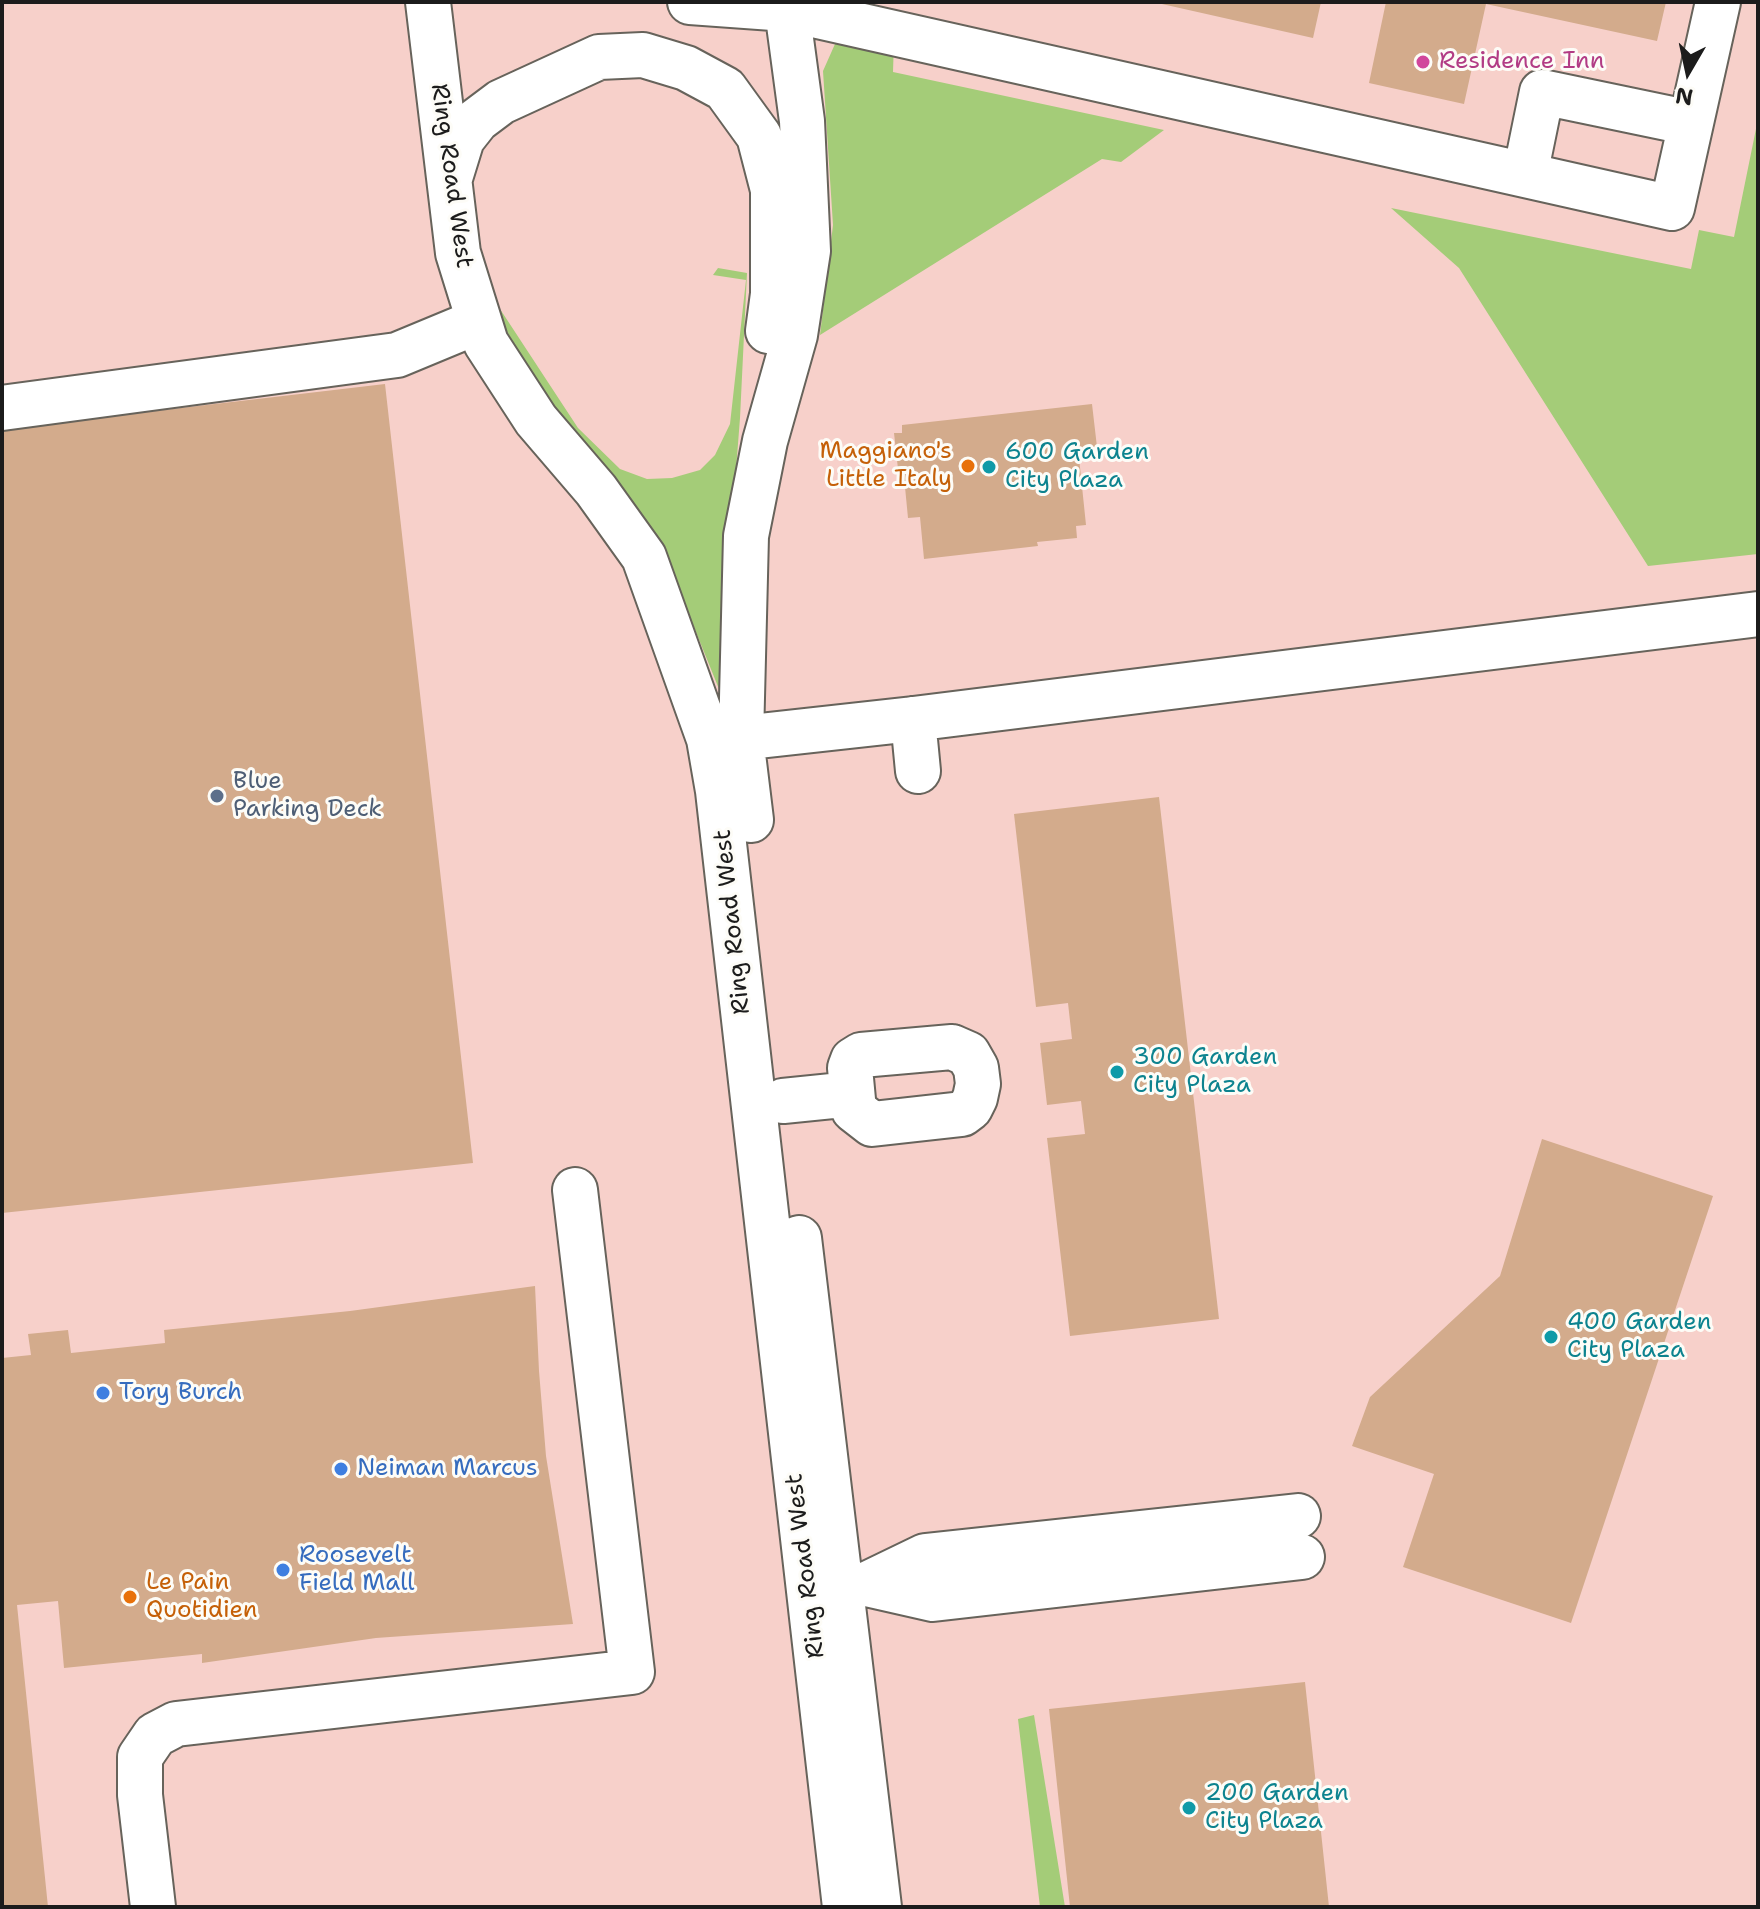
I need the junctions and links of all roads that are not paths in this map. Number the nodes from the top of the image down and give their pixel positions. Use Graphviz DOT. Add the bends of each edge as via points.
graph roads {
  1 [pos="428,2"];
  2 [pos="690,2"];
  3 [pos="1718,2"];
  4 [pos="787,6"];
  5 [pos="896,18"];
  6 [pos="1691,123"];
  7 [pos="1525,175"];
  8 [pos="450,179"];
  9 [pos="479,321"];
  10 [pos="2,408"];
  11 [pos="765,441"];
  12 [pos="1758,614"];
  13 [pos="913,719"];
  14 [pos="741,738"];
  15 [pos="918,771"];
  16 [pos="852,1094"];
  17 [pos="783,1101"];
  18 [pos="575,1190"];
  19 [pos="1300,1536"];
  20 [pos="853,1586"];
  21 [pos="153,1907"];
  22 [pos="845,1907"];
  23 [pos="879,1907"];
  1 -- 8 [label="street, Ring Road West"];
  2 -- 4 [label="street"];
  3 -- 6 [label="street"];
  4 -- 5 [label="street"];
  4 -- 11 [label="street, Ring Road West" via="804,136 808,251 795,335"];
  5 -- 7 [label="street"];
  6 -- 7 [label="street" via="1542,92"];
  6 -- 7 [label="street" via="1672,208"];
  8 -- 9 [label="street, Ring Road West" via="458,253"];
  8 -- 11 [label="street" via="462,139 477,120 501,102 599,57 643,55 686,68 725,89 759,136 773,190 773,294 762,399"];
  9 -- 10 [label="street" via="397,355"];
  9 -- 22 [label="street, Ring Road West" via="486,343 536,420 644,557 709,739"];
  11 -- 14 [label="street, Ring Road West" via="746,536"];
  12 -- 13 [label="street"];
  13 -- 14 [label="street"];
  13 -- 15 [label="street"];
  14 -- 17 [label="street, Ring Road West"];
  16 -- 17 [label="street"];
  17 -- 20 [label="street, Ring Road West"];
  18 -- 21 [label="street" via="632,1672 176,1724 155,1735 140,1757"];
  19 -- 20 [label="street" via="933,1599"];
  20 -- 23 [label="street, Ring Road West"];
}
